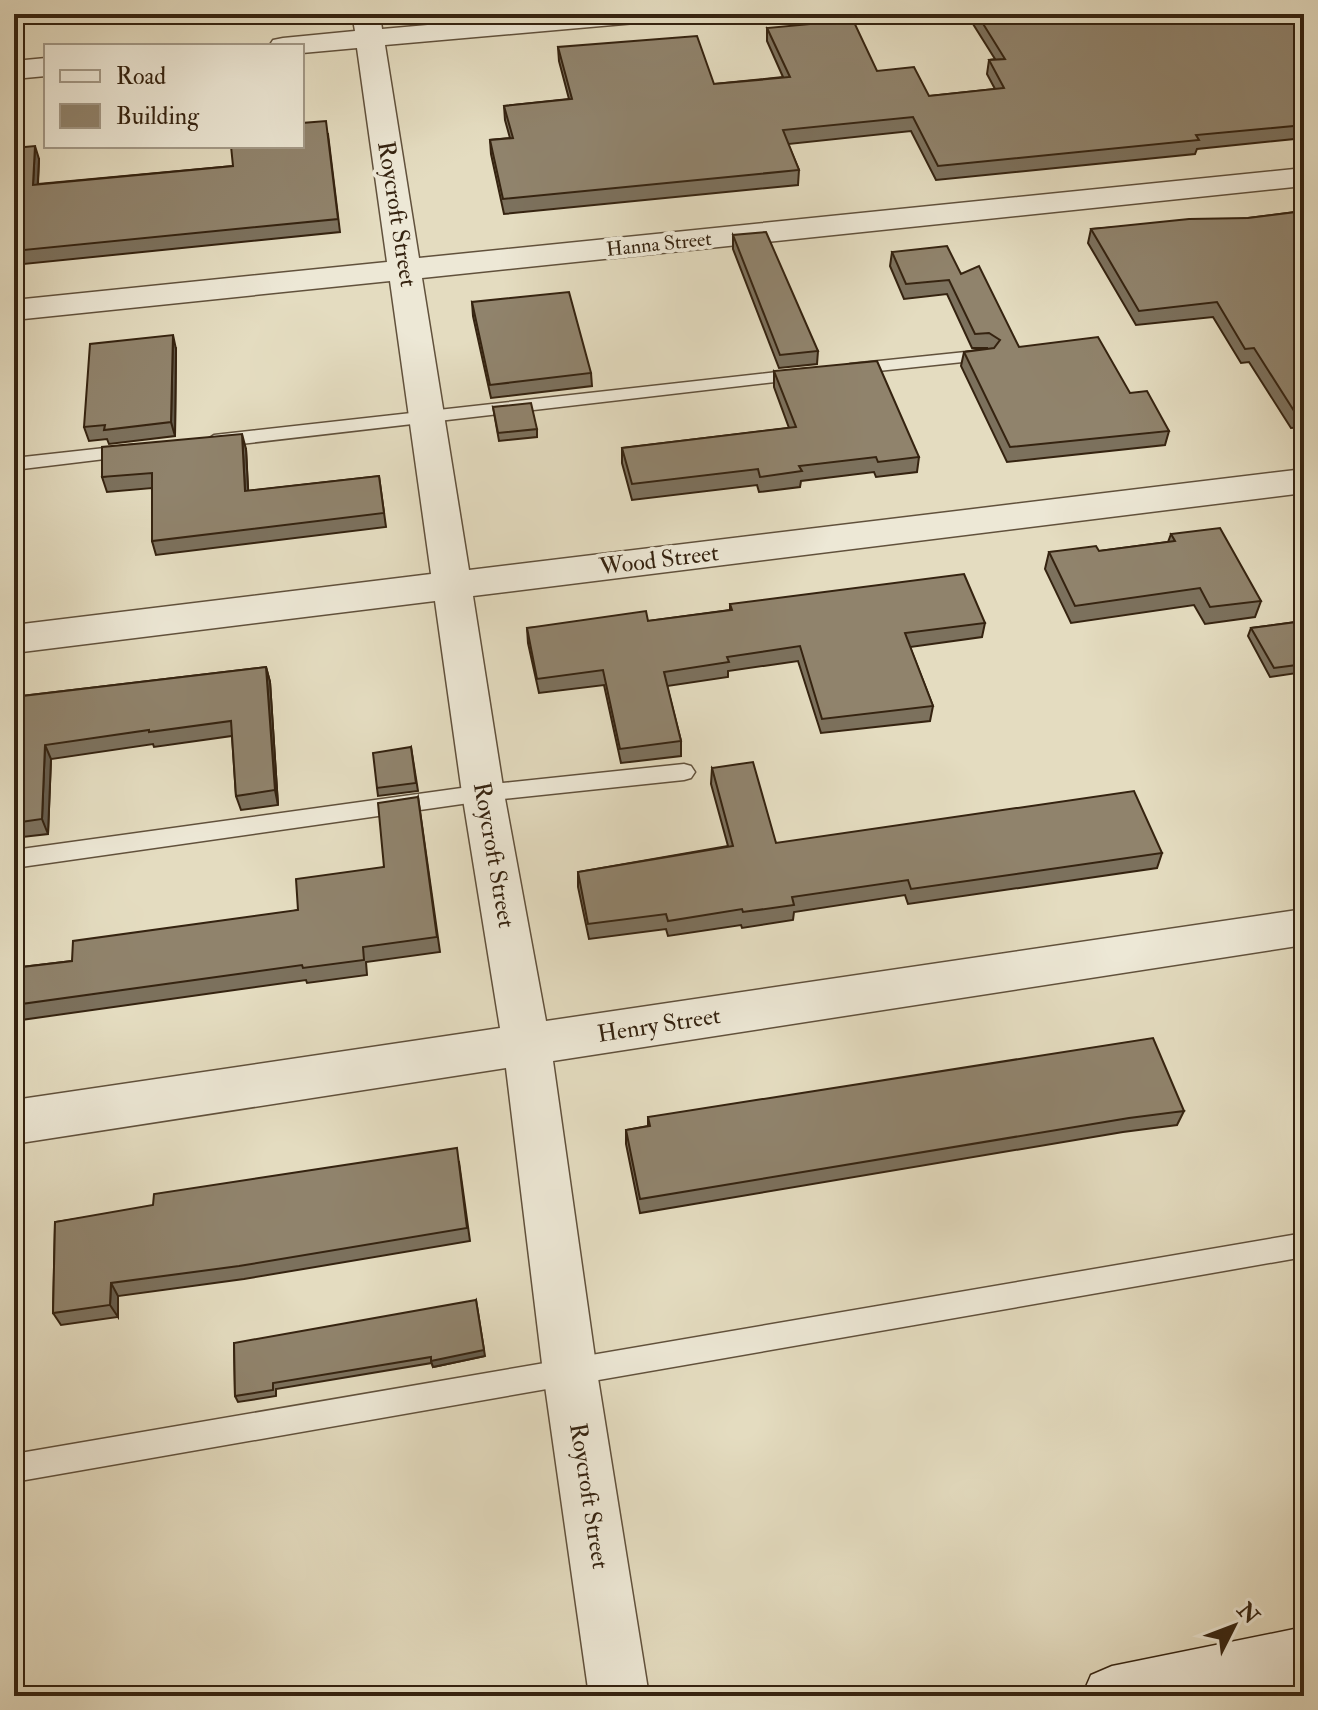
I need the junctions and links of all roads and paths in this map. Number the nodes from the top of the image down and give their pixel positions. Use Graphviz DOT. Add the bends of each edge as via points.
graph roads {
  1 [pos="647,14"];
  2 [pos="368,26"];
  3 [pos="292,44"];
  4 [pos="44,67"];
  5 [pos="14,70"];
  6 [pos="1304,177"];
  7 [pos="405,270"];
  8 [pos="14,310"];
  9 [pos="985,355"];
  10 [pos="427,416"];
  11 [pos="201,442"];
  12 [pos="154,448"];
  13 [pos="14,464"];
  14 [pos="1304,481"];
  15 [pos="453,585"];
  16 [pos="14,639"];
  17 [pos="684,772"];
  18 [pos="483,793"];
  19 [pos="14,859"];
  20 [pos="1304,927"];
  21 [pos="527,1045"];
  22 [pos="14,1122"];
  23 [pos="1304,1245"];
  24 [pos="570,1372"];
  25 [pos="14,1468"];
  26 [pos="1304,1657"];
  27 [pos="619,1696"];
  28 [pos="1112,1696"];
  1 -- 2 [label="street"];
  2 -- 3 [label="street"];
  2 -- 7 [label="street, Roycroft Street"];
  4 -- 5 [label="street"];
  6 -- 7 [label="street, Hanna Street"];
  7 -- 8 [label="street, Hanna Street"];
  7 -- 10 [label="street, Roycroft Street"];
  9 -- 10 [label="lane"];
  10 -- 11 [label="lane"];
  10 -- 15 [label="street, Roycroft Street"];
  12 -- 13 [label="lane"];
  14 -- 15 [label="street, Wood Street"];
  15 -- 16 [label="street, Wood Street"];
  15 -- 18 [label="street, Roycroft Street"];
  17 -- 18 [label="lane"];
  18 -- 19 [label="lane"];
  18 -- 21 [label="street, Roycroft Street"];
  20 -- 21 [label="street, Henry Street"];
  21 -- 22 [label="street, Henry Street"];
  21 -- 24 [label="street, Roycroft Street"];
  23 -- 24 [label="lane"];
  24 -- 25 [label="lane"];
  24 -- 27 [label="street, Roycroft Street"];
  26 -- 28 [label="street"];
}
